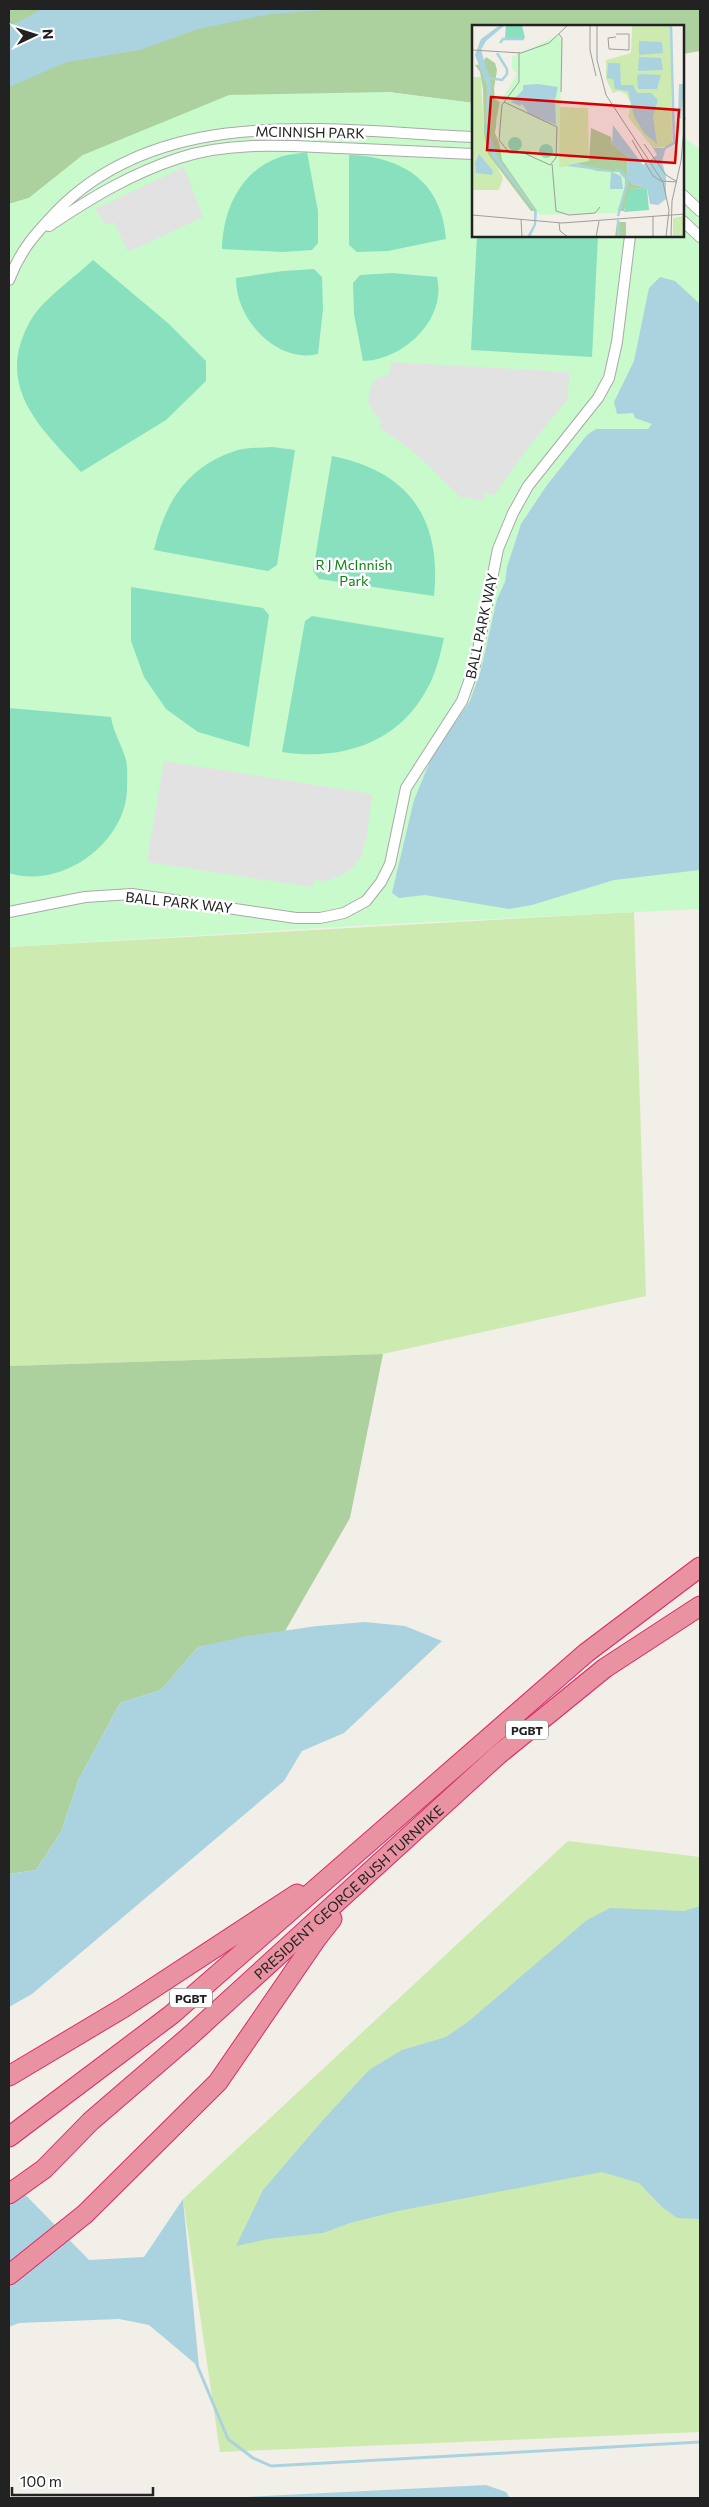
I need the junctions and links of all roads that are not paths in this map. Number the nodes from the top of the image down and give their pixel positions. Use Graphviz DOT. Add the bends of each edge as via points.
graph roads {
  1 [pos="472,137"];
  2 [pos="472,154"];
  3 [pos="684,196"];
  4 [pos="700,211"];
  5 [pos="684,222"];
  6 [pos="700,237"];
  7 [pos="630,238"];
  8 [pos="29,239"];
  9 [pos="9,280"];
  10 [pos="9,912"];
  11 [pos="700,1567"];
  12 [pos="700,1606"];
  13 [pos="359,1853"];
  14 [pos="370,1874"];
  15 [pos="9,2076"];
  16 [pos="11,2135"];
  17 [pos="9,2194"];
  18 [pos="9,2275"];
  1 -- 8 [label="street, MCINNISH PARK" via="279,129 223,133 142,154 106,172 74,194"];
  2 -- 8 [label="street, MCINNISH PARK" via="262,146 180,157 101,191"];
  3 -- 4 [label="street"];
  5 -- 6 [label="street"];
  7 -- 10 [label="street, BALL PARK WAY" via="617,342 608,378 598,398 528,486 513,513 498,549 474,664 462,701 406,788 390,864 366,901 344,914 312,918 132,894 85,897"];
  8 -- 9 [label="street, MCINNISH PARK"];
  11 -- 13 [label="highway, PRESIDENT GEORGE BUSH TURNPIKE / PGBT" via="586,1653"];
  12 -- 14 [label="highway, PRESIDENT GEORGE BUSH TURNPIKE / PGBT" via="605,1668 552,1710 498,1755"];
  13 -- 15 [label="highway" via="123,2008"];
  13 -- 16 [label="highway, PRESIDENT GEORGE BUSH TURNPIKE / PGBT" via="171,2015"];
  14 -- 17 [label="highway, PRESIDENT GEORGE BUSH TURNPIKE / PGBT" via="91,2121 44,2169"];
  14 -- 18 [label="highway" via="317,1938 218,2082 85,2214"];
}
